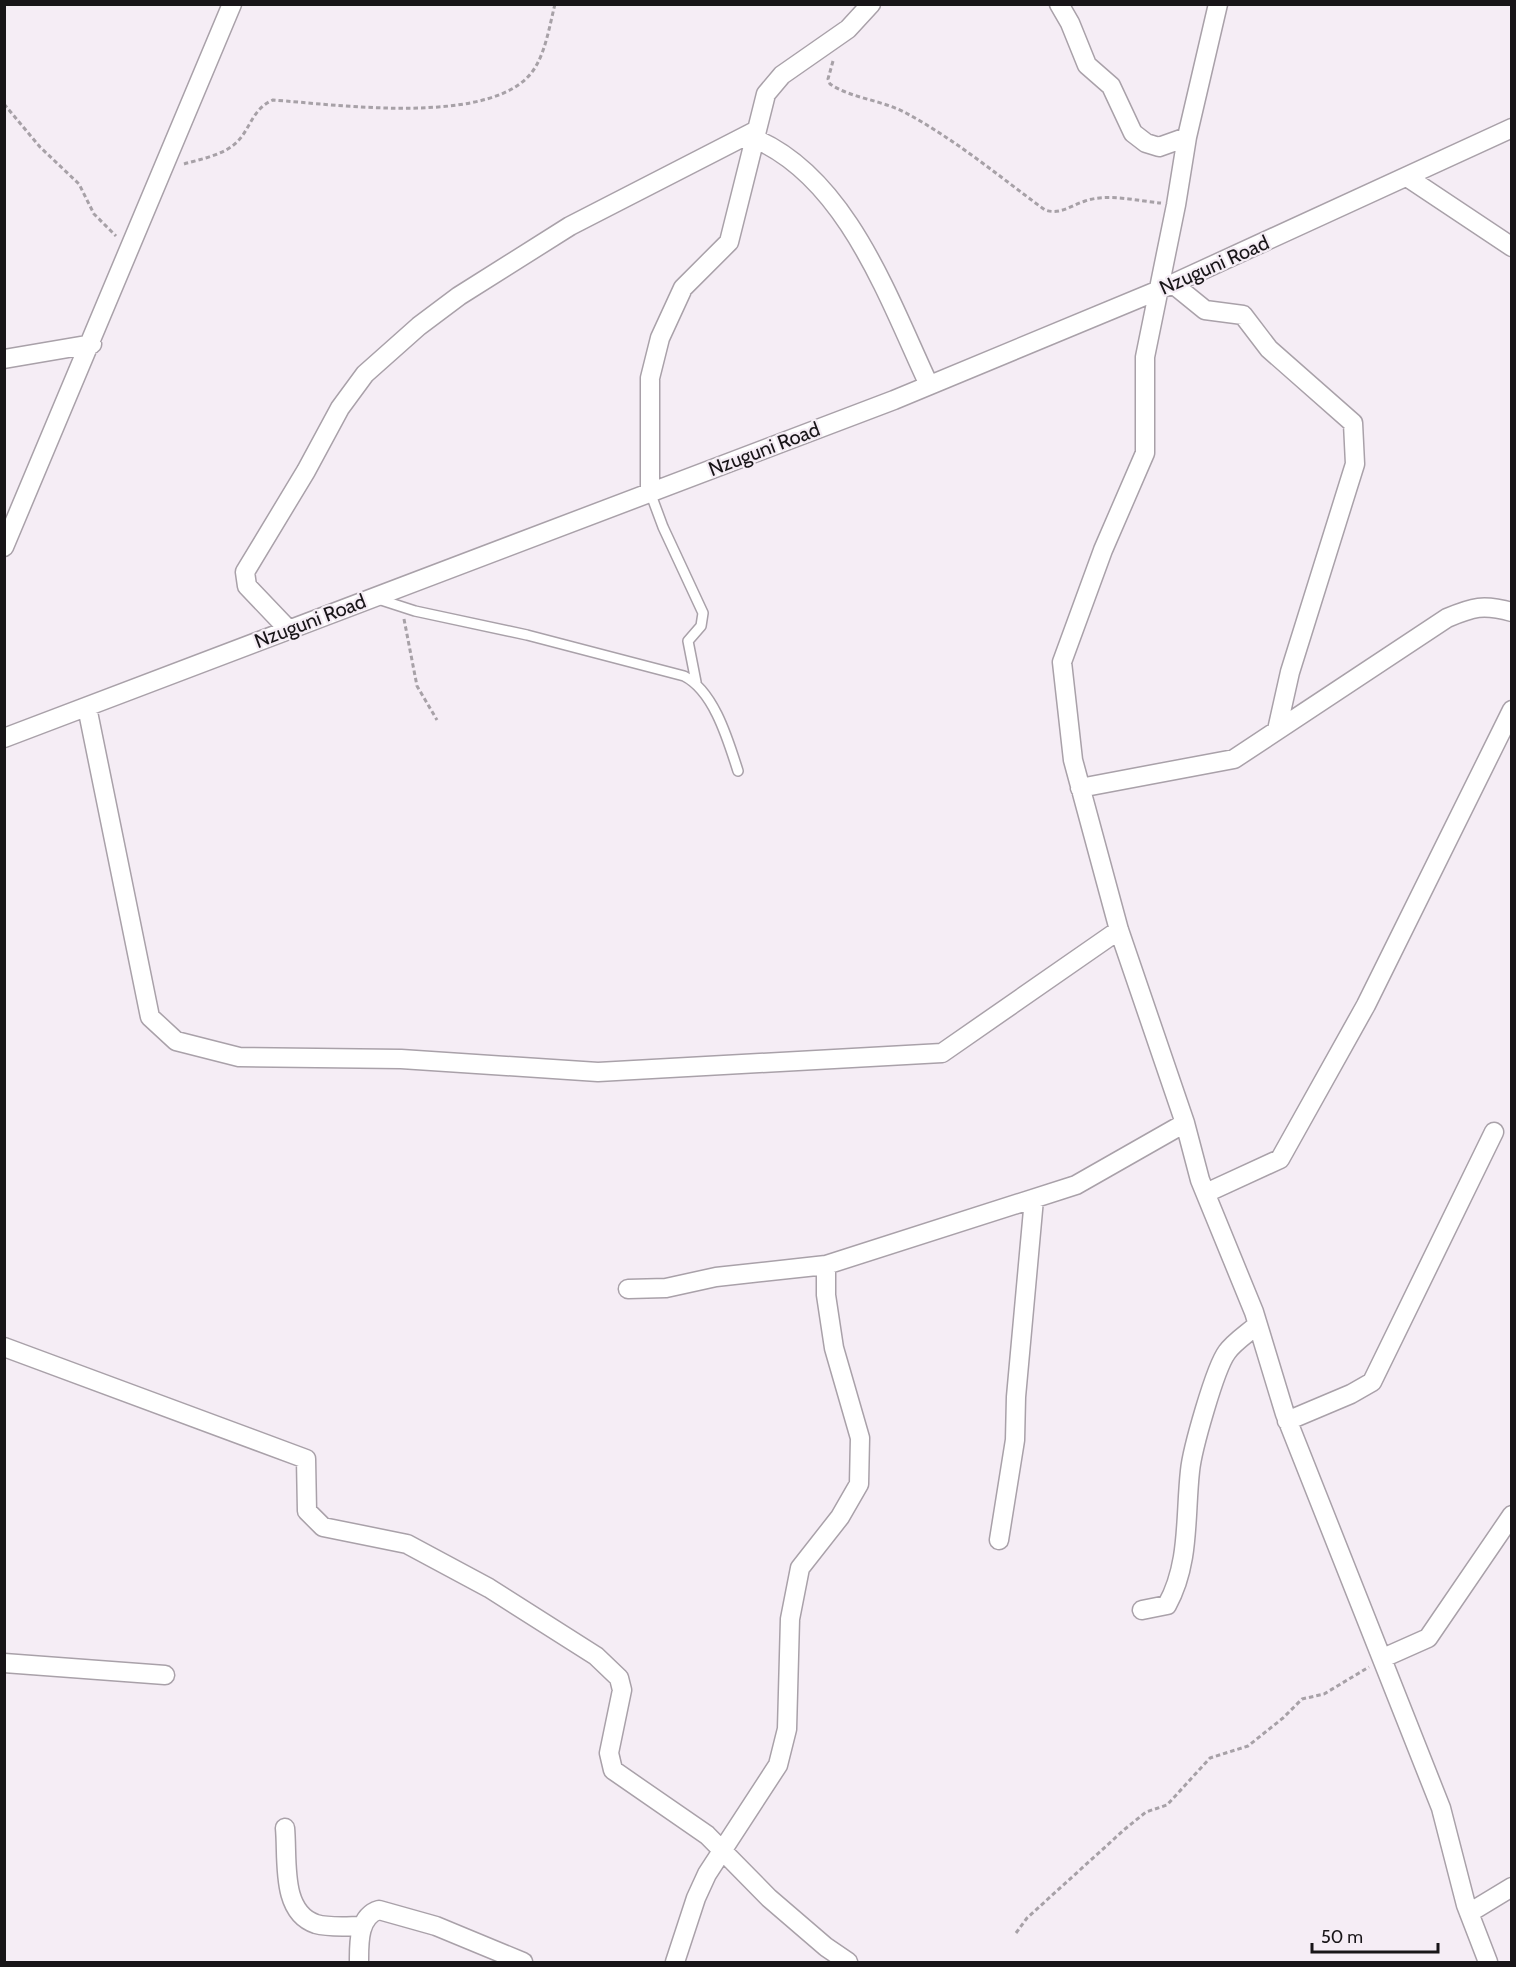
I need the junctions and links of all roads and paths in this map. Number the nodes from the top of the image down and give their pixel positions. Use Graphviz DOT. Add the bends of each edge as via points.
graph roads {
  1 [pos="232,4"];
  2 [pos="555,4"];
  3 [pos="734,4"];
  4 [pos="744,4"];
  5 [pos="872,4"];
  6 [pos="1059,4"];
  7 [pos="1218,4"];
  8 [pos="841,33"];
  9 [pos="4,104"];
  10 [pos="1512,128"];
  11 [pos="754,135"];
  12 [pos="1187,137"];
  13 [pos="162,172"];
  14 [pos="1407,177"];
  15 [pos="1176,205"];
  16 [pos="1512,247"];
  17 [pos="130,250"];
  18 [pos="1166,287"];
  19 [pos="92,344"];
  20 [pos="4,359"];
  21 [pos="929,385"];
  22 [pos="650,492"];
  23 [pos="4,547"];
  24 [pos="373,597"];
  25 [pos="400,606"];
  26 [pos="1512,612"];
  27 [pos="288,629"];
  28 [pos="696,682"];
  29 [pos="87,706"];
  30 [pos="1512,710"];
  31 [pos="437,720"];
  32 [pos="1277,730"];
  33 [pos="4,738"];
  34 [pos="738,771"];
  35 [pos="1080,788"];
  36 [pos="1119,930"];
  37 [pos="1185,1123"];
  38 [pos="1494,1132"];
  39 [pos="1206,1193"];
  40 [pos="1034,1198"];
  41 [pos="826,1265"];
  42 [pos="628,1289"];
  43 [pos="1257,1325"];
  44 [pos="4,1347"];
  45 [pos="1287,1420"];
  46 [pos="1512,1515"];
  47 [pos="999,1540"];
  48 [pos="1142,1610"];
  49 [pos="1383,1658"];
  50 [pos="4,1663"];
  51 [pos="165,1675"];
  52 [pos="285,1828"];
  53 [pos="723,1848"];
  54 [pos="1512,1887"];
  55 [pos="1469,1912"];
  56 [pos="363,1926"];
  57 [pos="1016,1934"];
  58 [pos="359,1962"];
  59 [pos="523,1962"];
  60 [pos="675,1962"];
  61 [pos="848,1962"];
  62 [pos="1488,1962"];
  1 -- 13 [label="street"];
  2 -- 13 [label="path" via="536,66 510,89 486,101 408,109 273,100 257,110 238,141 228,149"];
  3 -- 4 [label="path"];
  5 -- 8 [label="street"];
  6 -- 12 [label="street" via="1087,65 1111,86 1133,133 1159,147"];
  7 -- 12 [label="street"];
  8 -- 11 [label="street" via="772,86"];
  8 -- 15 [label="path" via="830,84 886,103 928,125 1045,210 1054,213 1097,198"];
  9 -- 17 [label="path" via="40,147 79,184 94,214"];
  10 -- 14 [label="street, Nzuguni Road"];
  11 -- 21 [label="street" via="803,168 834,205 880,282"];
  11 -- 22 [label="street" via="729,242 683,288 660,339 650,378"];
  11 -- 27 [label="street" via="570,226 435,314 365,374 330,423 318,451 245,572 247,586"];
  12 -- 15 [label="street"];
  13 -- 17 [label="street"];
  14 -- 16 [label="street"];
  14 -- 18 [label="street, Nzuguni Road"];
  15 -- 18 [label="street"];
  17 -- 19 [label="street"];
  18 -- 21 [label="street, Nzuguni Road"];
  18 -- 32 [label="street" via="1205,310 1243,315 1269,349 1353,423 1355,464 1290,672"];
  18 -- 35 [label="street" via="1145,357 1145,453 1103,550 1062,662"];
  19 -- 20 [label="street"];
  19 -- 23 [label="street"];
  21 -- 22 [label="street, Nzuguni Road"];
  22 -- 24 [label="street, Nzuguni Road"];
  22 -- 28 [label="lane" via="703,613 701,626 688,641"];
  24 -- 25 [label="lane"];
  24 -- 27 [label="street, Nzuguni Road"];
  25 -- 28 [label="lane" via="666,669"];
  25 -- 31 [label="path" via="417,686"];
  26 -- 32 [label="street" via="1474,607 1447,618"];
  27 -- 29 [label="street, Nzuguni Road"];
  28 -- 34 [label="lane" via="714,712"];
  29 -- 33 [label="street, Nzuguni Road"];
  29 -- 36 [label="street" via="150,1017 176,1041 239,1058 401,1059 598,1072 942,1053"];
  30 -- 39 [label="street" via="1365,1005 1280,1159"];
  32 -- 35 [label="street" via="1234,759"];
  35 -- 36 [label="street"];
  36 -- 37 [label="street"];
  37 -- 39 [label="street"];
  37 -- 40 [label="street" via="1076,1185"];
  38 -- 45 [label="street" via="1372,1382"];
  39 -- 43 [label="street"];
  40 -- 41 [label="street"];
  40 -- 47 [label="street" via="1015,1440"];
  41 -- 42 [label="street" via="716,1277 666,1288"];
  41 -- 53 [label="street" via="834,1348 860,1438 860,1484 800,1568 790,1619 787,1729 778,1765"];
  43 -- 45 [label="street"];
  43 -- 48 [label="street" via="1227,1352 1218,1371 1190,1468 1184,1555 1174,1593 1167,1605"];
  44 -- 53 [label="street" via="306,1459 307,1511 323,1527 407,1544 489,1588 597,1656 619,1678 622,1690 609,1754 613,1770"];
  45 -- 49 [label="street"];
  46 -- 49 [label="street" via="1428,1638"];
  49 -- 55 [label="street" via="1441,1808"];
  49 -- 57 [label="path" via="1324,1694 1302,1699 1248,1746 1210,1758 1167,1805 1146,1812 1125,1829 1027,1918"];
  50 -- 51 [label="street"];
  52 -- 56 [label="street" via="292,1902 302,1917 318,1925"];
  53 -- 60 [label="street" via="696,1898"];
  53 -- 61 [label="street" via="769,1898"];
  54 -- 55 [label="street"];
  55 -- 62 [label="street"];
  56 -- 58 [label="street"];
  56 -- 59 [label="street" via="369,1914 385,1910 436,1926"];
}
